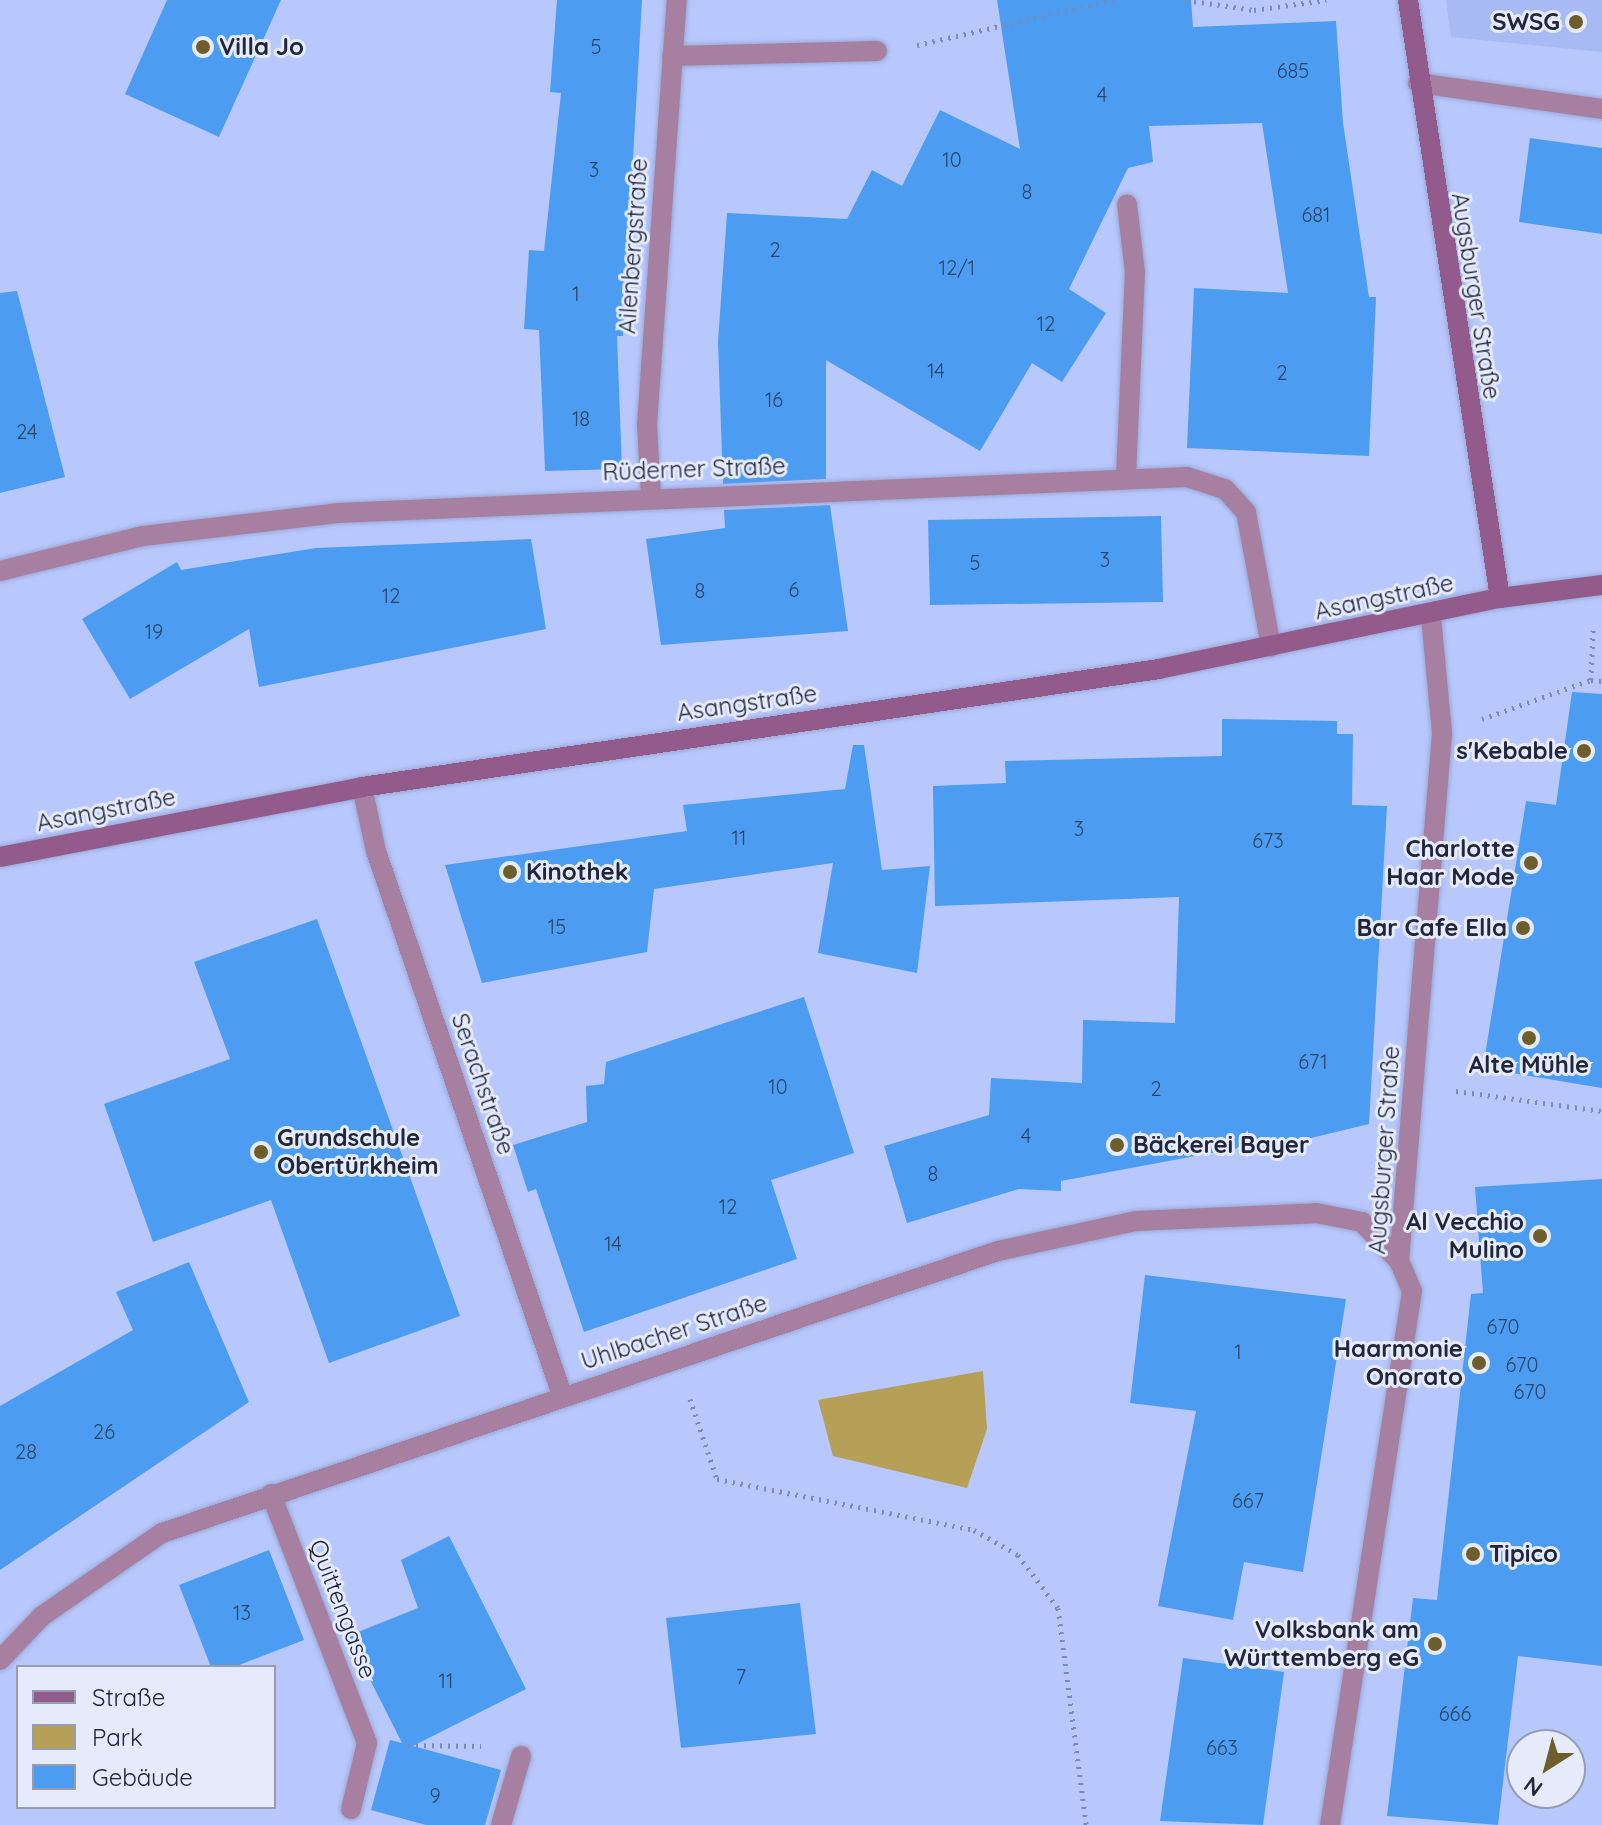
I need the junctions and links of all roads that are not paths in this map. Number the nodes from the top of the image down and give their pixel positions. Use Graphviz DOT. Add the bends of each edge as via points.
graph roads {
  1 [pos="677,0"];
  2 [pos="1408,0"];
  3 [pos="877,51"];
  4 [pos="672,56"];
  5 [pos="1418,83"];
  6 [pos="1602,109"];
  7 [pos="1127,204"];
  8 [pos="1126,477"];
  9 [pos="651,496"];
  10 [pos="0,571"];
  11 [pos="1599,585"];
  12 [pos="1500,598"];
  13 [pos="1431,616"];
  14 [pos="1271,647"];
  15 [pos="362,787"];
  16 [pos="0,857"];
  17 [pos="1399,1261"];
  18 [pos="562,1395"];
  19 [pos="271,1494"];
  20 [pos="0,1660"];
  21 [pos="521,1756"];
  22 [pos="351,1809"];
  23 [pos="501,1825"];
  24 [pos="1330,1825"];
  1 -- 4 [label="street, Ailenbergstraße"];
  2 -- 5 [label="street, Augsburger Straße"];
  3 -- 4 [label="street"];
  4 -- 9 [label="street, Ailenbergstraße" via="647,425"];
  5 -- 6 [label="street"];
  5 -- 12 [label="street, Augsburger Straße"];
  7 -- 8 [label="street" via="1135,273"];
  8 -- 9 [label="street, Rüderner Straße"];
  8 -- 14 [label="street, Rüderner Straße" via="1187,477 1233,495 1254,534"];
  9 -- 10 [label="street, Rüderner Straße" via="233,522 75,549"];
  11 -- 12 [label="street, Asangstraße"];
  12 -- 13 [label="street, Asangstraße"];
  13 -- 14 [label="street, Asangstraße"];
  13 -- 17 [label="street, Augsburger Straße" via="1442,733"];
  14 -- 15 [label="street, Asangstraße"];
  15 -- 16 [label="street, Asangstraße"];
  15 -- 18 [label="street, Serachstraße" via="376,851"];
  17 -- 18 [label="street, Uhlbacher Straße" via="1362,1222 1316,1213 1136,1221 998,1251"];
  17 -- 24 [label="street, Augsburger Straße" via="1412,1291"];
  18 -- 19 [label="street, Uhlbacher Straße"];
  19 -- 20 [label="street, Uhlbacher Straße" via="162,1533 42,1616"];
  19 -- 22 [label="street, Quittengasse" via="367,1743"];
  21 -- 23 [label="street"];
}
